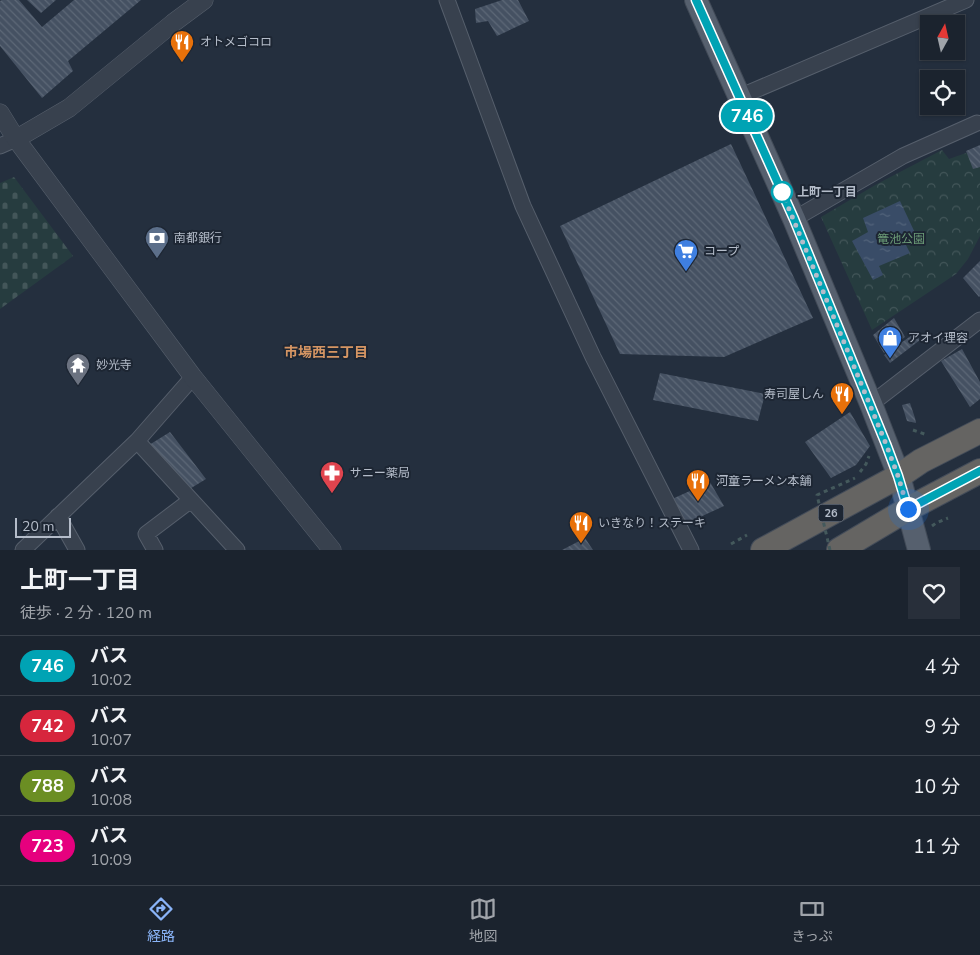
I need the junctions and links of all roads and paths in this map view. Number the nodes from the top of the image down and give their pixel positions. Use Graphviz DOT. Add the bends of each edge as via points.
graph roads {
  1 [pos="204,0"];
  2 [pos="447,0"];
  3 [pos="696,0"];
  4 [pos="961,1"];
  5 [pos="739,97"];
  6 [pos="0,113"];
  7 [pos="977,123"];
  8 [pos="16,139"];
  9 [pos="0,146"];
  10 [pos="794,219"];
  11 [pos="980,320"];
  12 [pos="193,377"];
  13 [pos="870,404"];
  14 [pos="913,430"];
  15 [pos="980,431"];
  16 [pos="931,436"];
  17 [pos="138,441"];
  18 [pos="870,453"];
  19 [pos="980,471"];
  20 [pos="898,476"];
  21 [pos="191,500"];
  22 [pos="908,509"];
  23 [pos="58,516"];
  24 [pos="948,518"];
  25 [pos="931,528"];
  26 [pos="23,550"];
  27 [pos="77,550"];
  28 [pos="154,550"];
  29 [pos="237,550"];
  30 [pos="332,550"];
  31 [pos="691,550"];
  32 [pos="762,550"];
  33 [pos="830,550"];
  34 [pos="839,550"];
  35 [pos="919,550"];
  1 -- 8 [label="street" via="69,108"];
  2 -- 31 [label="street" via="523,206 593,357"];
  3 -- 5 [label="main road"];
  4 -- 5 [label="street"];
  5 -- 10 [label="main road"];
  6 -- 8 [label="street"];
  7 -- 10 [label="street" via="903,156"];
  8 -- 9 [label="street"];
  8 -- 12 [label="street"];
  10 -- 13 [label="main road"];
  11 -- 13 [label="street"];
  12 -- 17 [label="street"];
  12 -- 30 [label="street"];
  13 -- 20 [label="main road"];
  14 -- 16 [label="path"];
  15 -- 20 [label="highway, 26"];
  17 -- 21 [label="street"];
  17 -- 23 [label="street"];
  18 -- 33 [label="path, bridge" via="855,478 817,495"];
  19 -- 22 [label="highway"];
  20 -- 22 [label="main road"];
  20 -- 32 [label="highway, 26"];
  21 -- 28 [label="street" via="146,534"];
  21 -- 29 [label="street"];
  22 -- 34 [label="highway"];
  22 -- 35 [label="main road"];
  23 -- 26 [label="street"];
  23 -- 27 [label="street"];
  24 -- 25 [label="path" via="936,522"];
}
